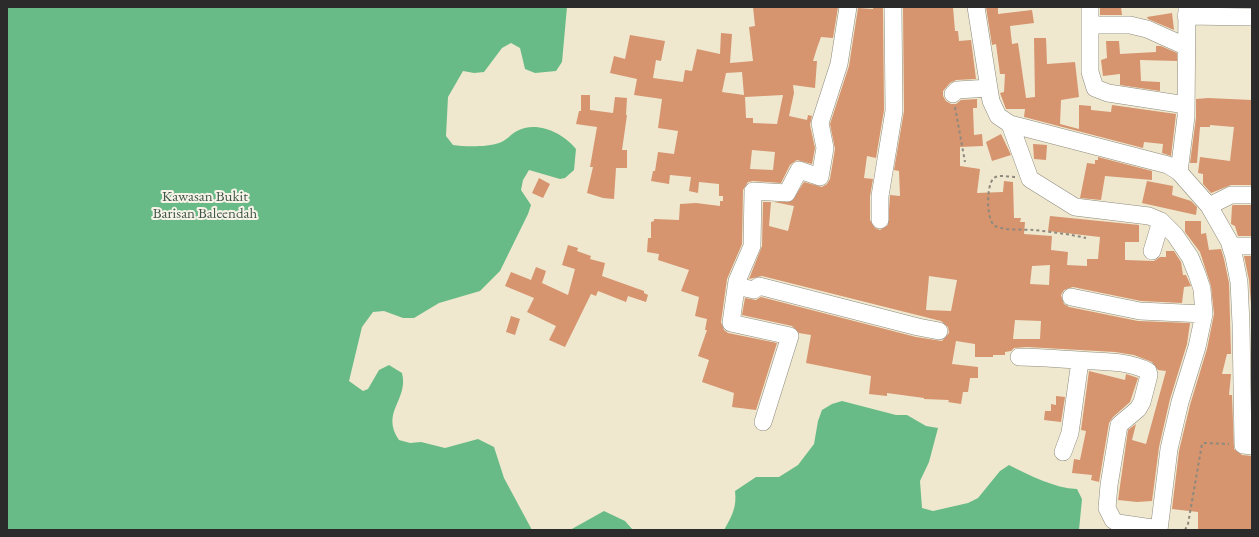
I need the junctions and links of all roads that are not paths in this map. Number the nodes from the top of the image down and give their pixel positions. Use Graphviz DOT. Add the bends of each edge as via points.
graph roads {
  1 [pos="848,7"];
  2 [pos="893,7"];
  3 [pos="976,7"];
  4 [pos="1090,7"];
  5 [pos="1187,12"];
  6 [pos="1252,17"];
  7 [pos="1090,25"];
  8 [pos="1185,46"];
  9 [pos="989,88"];
  10 [pos="953,94"];
  11 [pos="1186,105"];
  12 [pos="1010,124"];
  13 [pos="1179,172"];
  14 [pos="1252,195"];
  15 [pos="1209,206"];
  16 [pos="880,220"];
  17 [pos="1161,220"];
  18 [pos="1231,246"];
  19 [pos="1252,246"];
  20 [pos="1152,251"];
  21 [pos="736,286"];
  22 [pos="1070,297"];
  23 [pos="1204,314"];
  24 [pos="939,331"];
  25 [pos="1019,357"];
  26 [pos="1080,361"];
  27 [pos="763,422"];
  28 [pos="1247,446"];
  29 [pos="1063,452"];
  30 [pos="1159,529"];
  1 -- 21 [label="street" via="839,64 820,123 825,148 820,177 799,170 787,193 753,191 752,246"];
  2 -- 16 [label="street" via="894,111 880,196"];
  3 -- 9 [label="street"];
  4 -- 7 [label="street"];
  5 -- 6 [label="street"];
  5 -- 8 [label="street"];
  7 -- 8 [label="street" via="1130,25"];
  7 -- 11 [label="street" via="1090,72 1095,88"];
  8 -- 11 [label="street"];
  9 -- 10 [label="street" via="957,90"];
  9 -- 12 [label="street" via="991,101 998,116"];
  11 -- 13 [label="street"];
  12 -- 13 [label="street" via="1151,160 1168,165"];
  12 -- 17 [label="street" via="1030,179 1075,207 1149,216"];
  13 -- 15 [label="street"];
  14 -- 15 [label="street" via="1231,195"];
  15 -- 18 [label="street"];
  17 -- 20 [label="street"];
  17 -- 23 [label="street" via="1170,228 1190,257 1202,289"];
  18 -- 19 [label="street"];
  18 -- 28 [label="street" via="1239,282"];
  21 -- 24 [label="street" via="754,290 759,286"];
  21 -- 27 [label="street" via="731,323 790,336"];
  22 -- 23 [label="street" via="1140,311"];
  23 -- 30 [label="street" via="1169,448"];
  25 -- 26 [label="street"];
  26 -- 29 [label="street" via="1072,420"];
  26 -- 30 [label="street" via="1102,360 1135,365 1149,372 1142,402 1138,409 1119,425 1107,508 1113,520 1118,523"];
}
